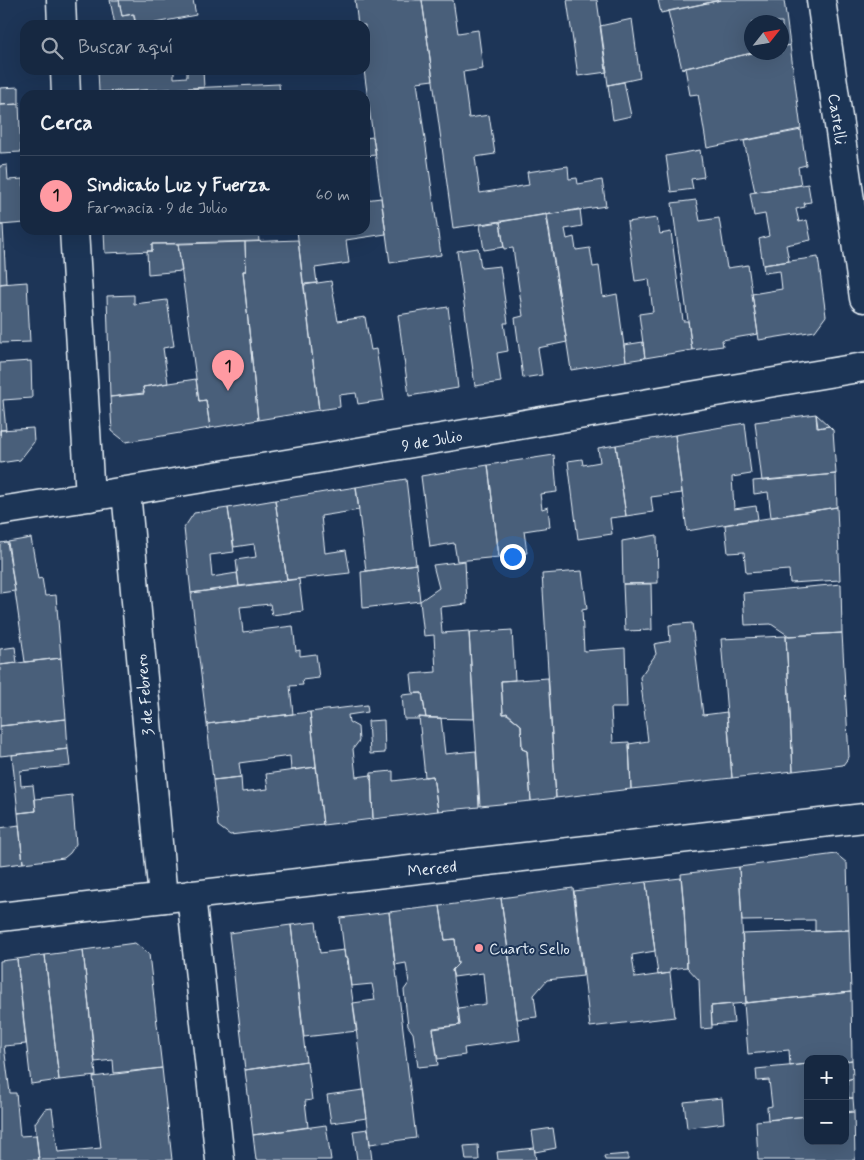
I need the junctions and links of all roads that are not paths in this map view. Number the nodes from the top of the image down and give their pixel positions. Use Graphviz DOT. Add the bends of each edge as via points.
graph roads {
  1 [pos="61,0"];
  2 [pos="821,0"];
  3 [pos="62,20"];
  4 [pos="65,75"];
  5 [pos="66,90"];
  6 [pos="74,235"];
  7 [pos="864,298"];
  8 [pos="864,367"];
  9 [pos="126,491"];
  10 [pos="90,497"];
  11 [pos="0,511"];
  12 [pos="864,818"];
  13 [pos="191,895"];
  14 [pos="163,898"];
  15 [pos="0,917"];
  16 [pos="220,1160"];
  1 -- 3 [label="street"];
  2 -- 7 [label="street, Castelli"];
  4 -- 5 [label="street"];
  6 -- 10 [label="street"];
  8 -- 9 [label="street, 9 de Julio"];
  9 -- 10 [label="street, 9 de Julio"];
  9 -- 14 [label="street, 3 de Febrero"];
  10 -- 11 [label="street, 9 de Julio"];
  12 -- 13 [label="street, Merced"];
  13 -- 14 [label="street, Merced"];
  13 -- 16 [label="street"];
  14 -- 15 [label="street, Merced"];
}
